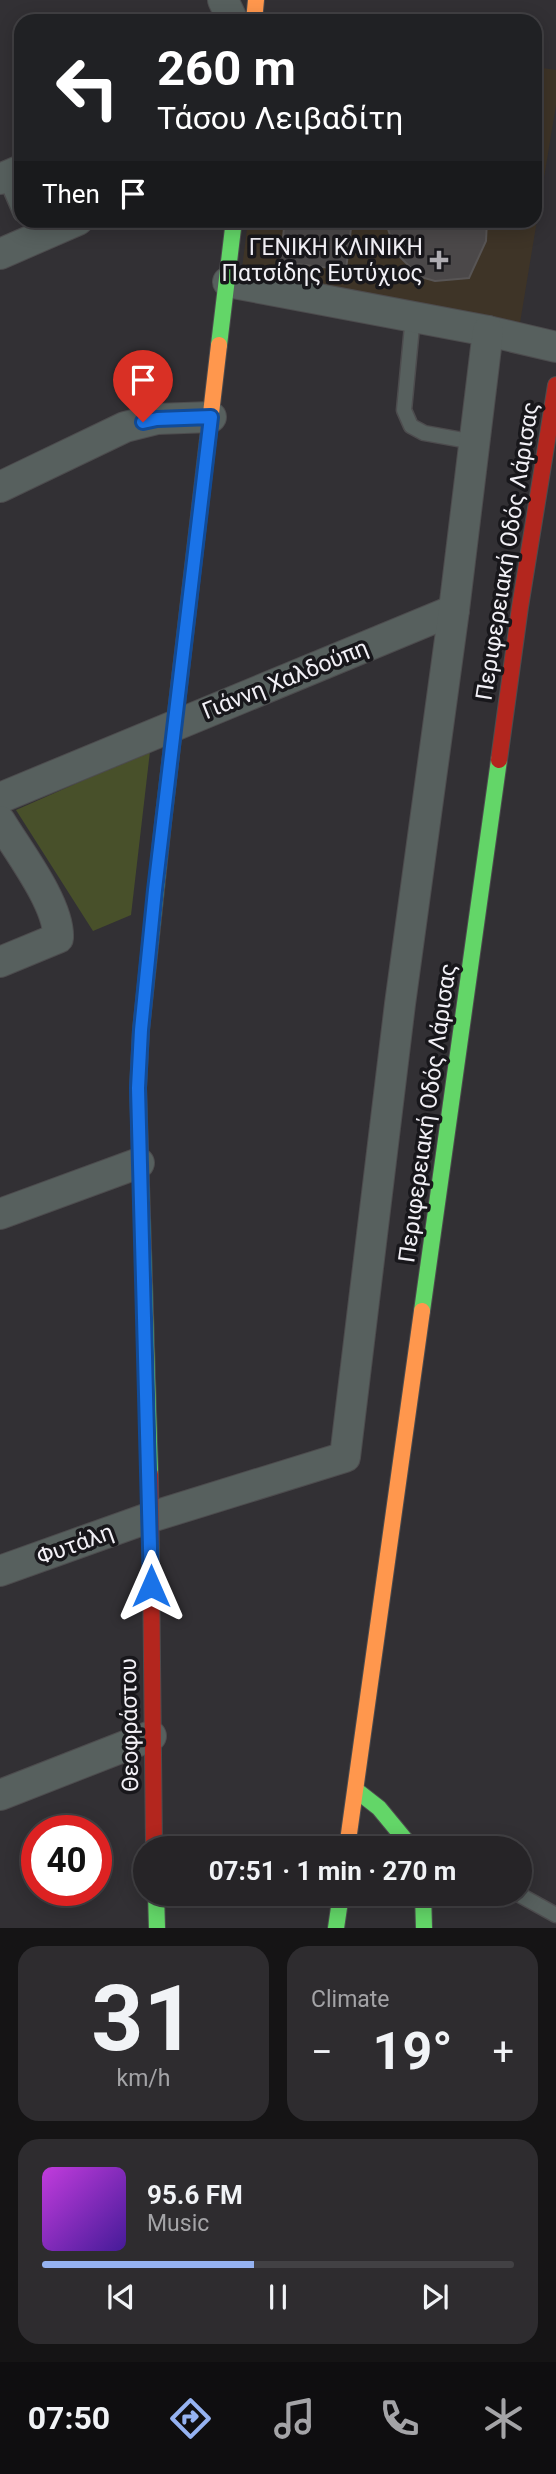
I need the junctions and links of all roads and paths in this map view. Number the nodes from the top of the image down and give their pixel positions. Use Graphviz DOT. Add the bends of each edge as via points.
graph roads {
  1 [pos="23,228"];
  2 [pos="233,228"];
  3 [pos="0,254"];
  4 [pos="228,282"];
  5 [pos="413,316"];
  6 [pos="488,331"];
  7 [pos="556,347"];
  8 [pos="556,385"];
  9 [pos="211,417"];
  10 [pos="474,442"];
  11 [pos="0,486"];
  12 [pos="454,610"];
  13 [pos="175,724"];
  14 [pos="0,798"];
  15 [pos="0,821"];
  16 [pos="0,962"];
  17 [pos="139,1163"];
  18 [pos="0,1214"];
  19 [pos="151,1517"];
  20 [pos="0,1571"];
  21 [pos="151,1736"];
  22 [pos="356,1790"];
  23 [pos="0,1796"];
  24 [pos="154,1836"];
  25 [pos="349,1836"];
  26 [pos="402,1836"];
  27 [pos="532,1902"];
  28 [pos="156,1906"];
  29 [pos="339,1906"];
  30 [pos="423,1906"];
  31 [pos="556,1915"];
  32 [pos="157,1928"];
  33 [pos="336,1928"];
  34 [pos="424,1928"];
  1 -- 3 [label="street"];
  2 -- 4 [label="main road, Θεοφράστου"];
  4 -- 5 [label="street"];
  4 -- 9 [label="main road, Θεοφράστου"];
  5 -- 6 [label="street"];
  5 -- 10 [label="lane" via="404,410 411,426 424,433"];
  6 -- 7 [label="street"];
  6 -- 10 [label="street"];
  8 -- 22 [label="main road, Περιφερειακή Οδός Λάρισας" via="520,607"];
  9 -- 11 [label="street" via="157,419 125,427"];
  9 -- 13 [label="main road, Θεοφράστου"];
  10 -- 12 [label="street"];
  12 -- 13 [label="street, Γιάννη Χαλδούπη"];
  12 -- 19 [label="street, Φυτάλη" via="345,1457"];
  13 -- 14 [label="street, Γιάννη Χαλδούπη"];
  13 -- 17 [label="main road, Θεοφράστου" via="141,1030"];
  15 -- 16 [label="street" via="54,909 59,928 58,938"];
  17 -- 18 [label="street"];
  17 -- 19 [label="main road, Θεοφράστου"];
  19 -- 20 [label="street, Φυτάλη"];
  19 -- 21 [label="main road, Θεοφράστου"];
  21 -- 23 [label="street"];
  21 -- 24 [label="main road, Θεοφράστου"];
  22 -- 25 [label="main road, Περιφερειακή Οδός Λάρισας"];
  22 -- 26 [label="main road" via="379,1808"];
  27 -- 31 [label="lane"];
  28 -- 32 [label="main road"];
  29 -- 33 [label="main road"];
  30 -- 34 [label="main road"];
}
